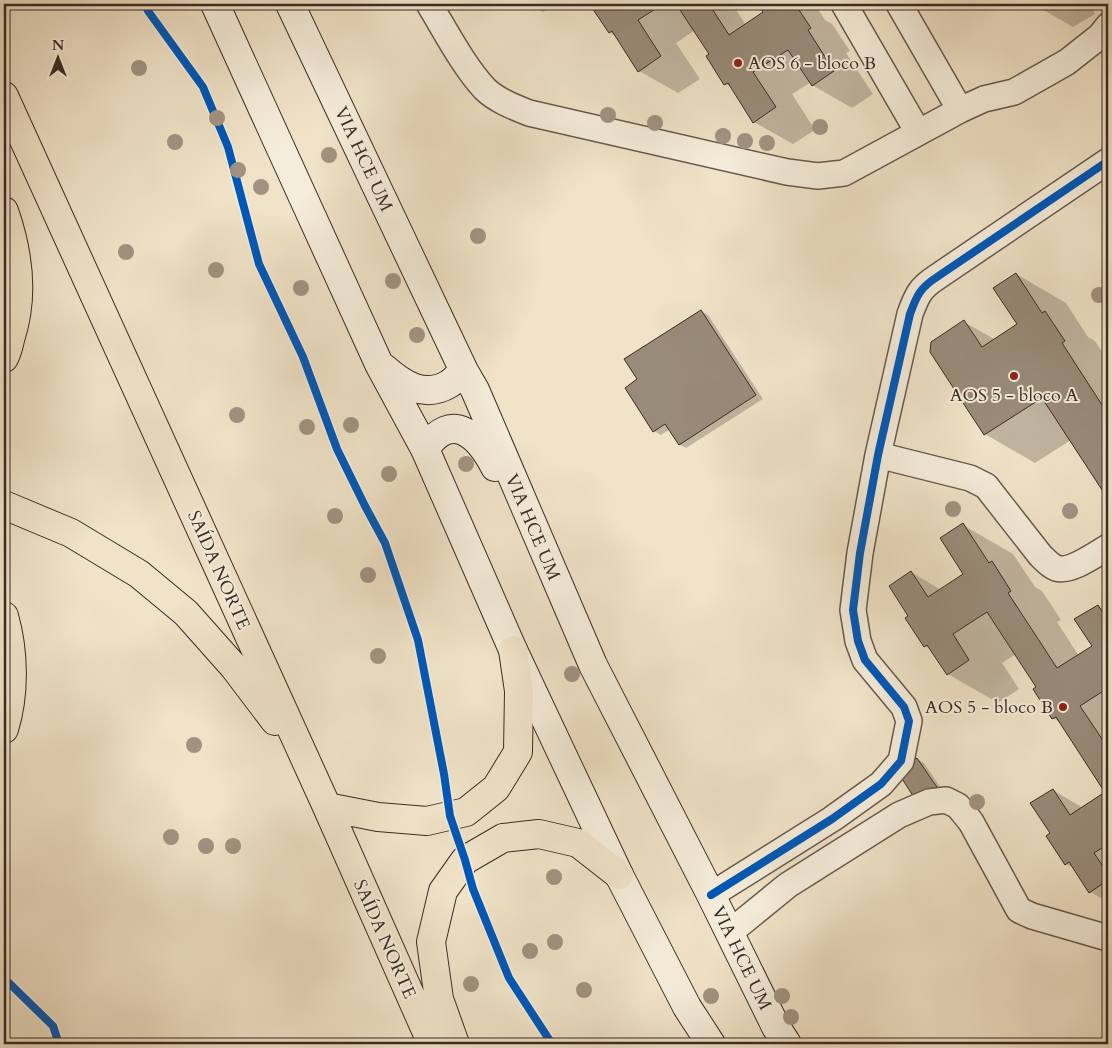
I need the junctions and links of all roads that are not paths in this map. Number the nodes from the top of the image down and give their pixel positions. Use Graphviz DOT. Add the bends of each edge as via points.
graph roads {
  1 [pos="214,4"];
  2 [pos="290,4"];
  3 [pos="429,4"];
  4 [pos="844,4"];
  5 [pos="899,4"];
  6 [pos="1108,26"];
  7 [pos="4,96"];
  8 [pos="960,110"];
  9 [pos="918,132"];
  10 [pos="1108,161"];
  11 [pos="4,211"];
  12 [pos="4,358"];
  13 [pos="379,364"];
  14 [pos="464,371"];
  15 [pos="426,449"];
  16 [pos="878,455"];
  17 [pos="4,505"];
  18 [pos="1108,547"];
  19 [pos="548,562"];
  20 [pos="4,616"];
  21 [pos="513,650"];
  22 [pos="4,729"];
  23 [pos="305,760"];
  24 [pos="880,784"];
  25 [pos="327,807"];
  26 [pos="899,815"];
  27 [pos="619,875"];
  28 [pos="712,895"];
  29 [pos="729,933"];
  30 [pos="1108,938"];
  31 [pos="432,1044"];
  32 [pos="455,1044"];
  33 [pos="711,1044"];
  34 [pos="787,1044"];
  1 -- 13 [label="main road"];
  2 -- 14 [label="main road, VIA HCE UM"];
  3 -- 9 [label="street" via="485,89 529,113 787,172 818,176 844,173"];
  4 -- 9 [label="street"];
  5 -- 8 [label="street"];
  6 -- 8 [label="street" via="1067,62 1014,92 984,99"];
  7 -- 23 [label="main road, SAÍDA NORTE"];
  8 -- 9 [label="street"];
  10 -- 16 [label="street" via="924,286 916,296"];
  11 -- 12 [label="main road" via="11,231 19,295 15,324"];
  13 -- 14 [label="main road" via="400,382 421,390 433,390 449,384"];
  13 -- 15 [label="main road"];
  14 -- 19 [label="main road, VIA HCE UM"];
  15 -- 19 [label="main road" via="432,439 445,430 459,429 474,436 486,449"];
  15 -- 21 [label="main road"];
  16 -- 18 [label="street" via="970,478 986,486 1040,555 1058,569 1071,567"];
  16 -- 24 [label="street" via="860,553 853,610 855,628 865,660 904,708 909,721 900,761"];
  17 -- 23 [label="main road" via="71,533 139,574 186,613 234,667"];
  19 -- 28 [label="main road, VIA HCE UM" via="593,665"];
  20 -- 22 [label="main road" via="11,655 11,688"];
  21 -- 25 [label="main road" via="519,691 518,752 496,788 466,812 427,821 378,817"];
  21 -- 27 [label="main road"];
  23 -- 25 [label="main road, SAÍDA NORTE"];
  24 -- 26 [label="street"];
  24 -- 28 [label="street" via="832,819"];
  25 -- 31 [label="main road, SAÍDA NORTE"];
  26 -- 29 [label="street" via="788,885"];
  26 -- 30 [label="street" via="928,802 946,800 958,806 971,822 1019,910"];
  27 -- 32 [label="main road" via="578,844 539,834 503,838 465,860 443,891 431,942 439,999"];
  27 -- 33 [label="main road" via="688,1007"];
  28 -- 29 [label="main road, VIA HCE UM"];
  29 -- 34 [label="main road, VIA HCE UM"];
}
